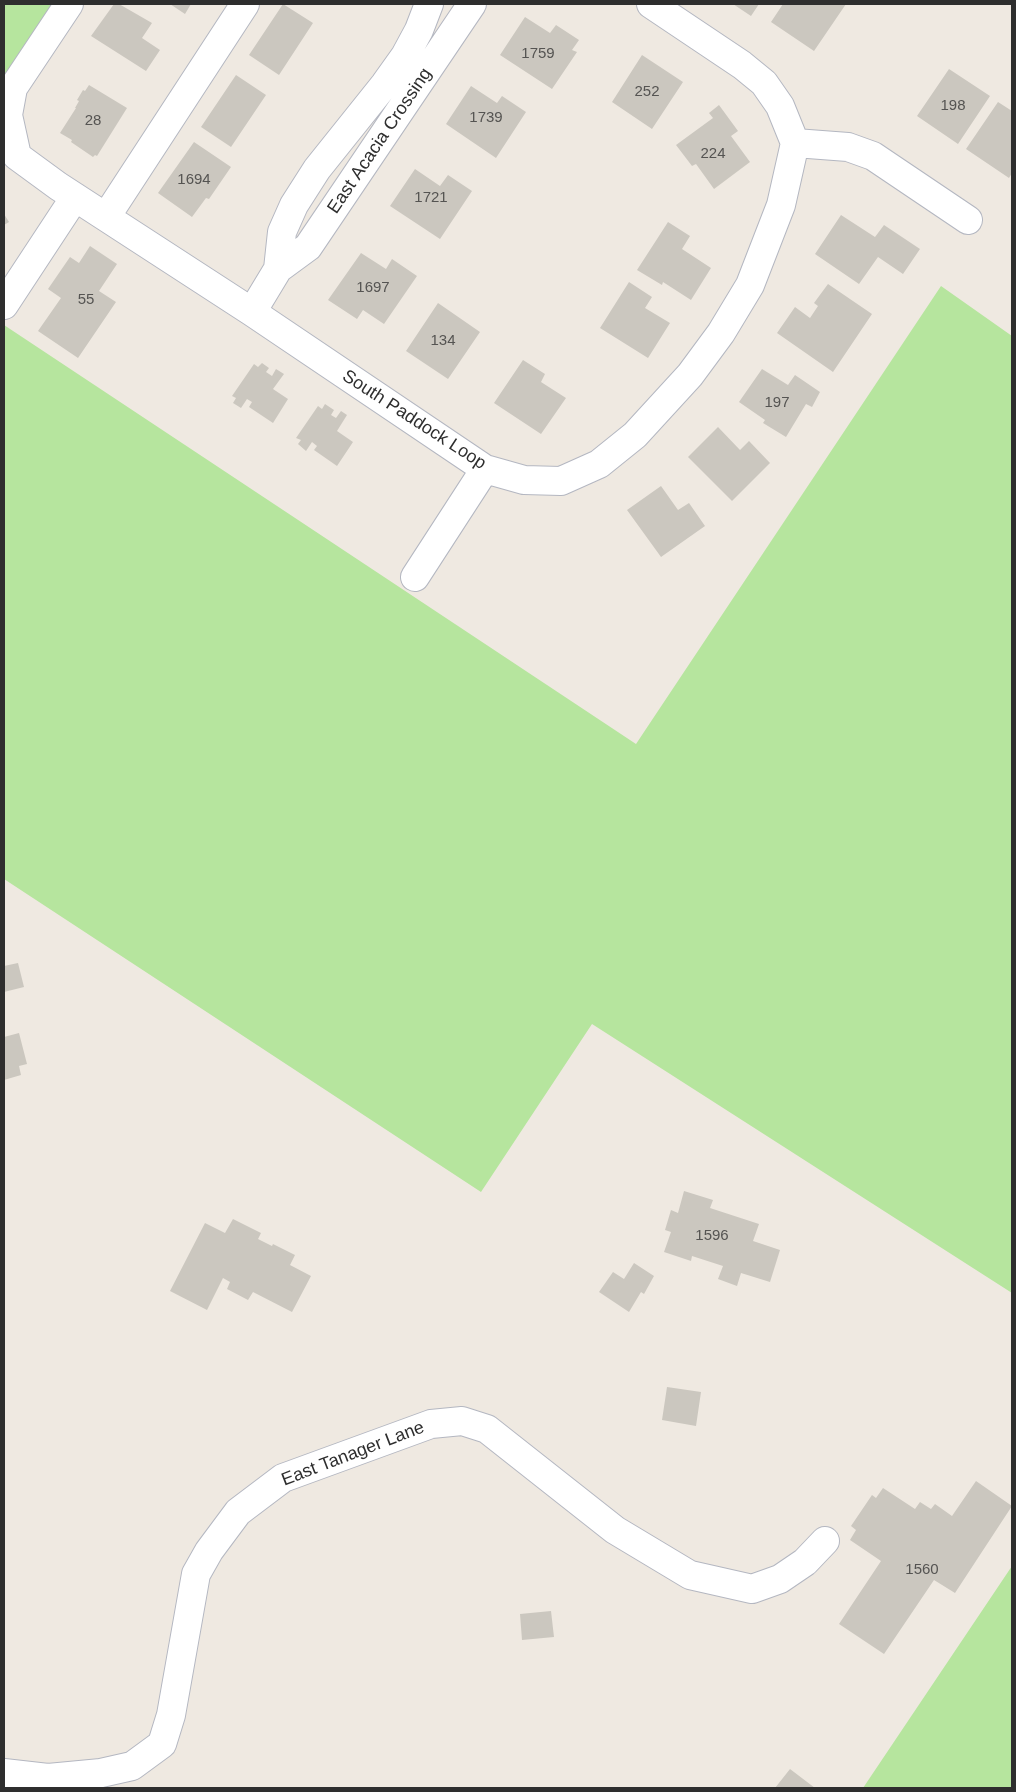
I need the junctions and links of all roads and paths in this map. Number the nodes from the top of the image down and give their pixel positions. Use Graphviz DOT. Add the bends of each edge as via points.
graph roads {
  1 [pos="68,4"];
  2 [pos="245,4"];
  3 [pos="429,4"];
  4 [pos="472,4"];
  5 [pos="651,4"];
  6 [pos="795,143"];
  7 [pos="75,197"];
  8 [pos="106,217"];
  9 [pos="968,220"];
  10 [pos="278,269"];
  11 [pos="4,304"];
  12 [pos="252,312"];
  13 [pos="485,469"];
  14 [pos="415,577"];
  15 [pos="825,1541"];
  16 [pos="4,1773"];
  1 -- 7 [label="street, South Paddock Loop" via="13,88 8,114 17,156"];
  2 -- 8 [label="street"];
  3 -- 10 [label="street, East Acacia Crossing" via="405,56 294,205 282,232"];
  4 -- 10 [label="street, East Acacia Crossing" via="308,247"];
  5 -- 6 [label="street" via="764,83 780,106"];
  6 -- 9 [label="street" via="848,147 873,156"];
  6 -- 13 [label="street, South Paddock Loop" via="781,205 750,285 721,334 690,376 635,435 599,464 561,481 524,480"];
  7 -- 8 [label="street, South Paddock Loop"];
  7 -- 11 [label="street"];
  8 -- 12 [label="street, South Paddock Loop"];
  10 -- 12 [label="street, East Acacia Crossing"];
  12 -- 13 [label="street, South Paddock Loop"];
  13 -- 14 [label="street"];
  15 -- 16 [label="street, East Tanager Lane" via="805,1562 780,1579 752,1589 690,1575 615,1530 487,1429 462,1421 431,1424 283,1478 238,1512 196,1574 171,1715 162,1744 132,1766 101,1773 48,1778"];
}
